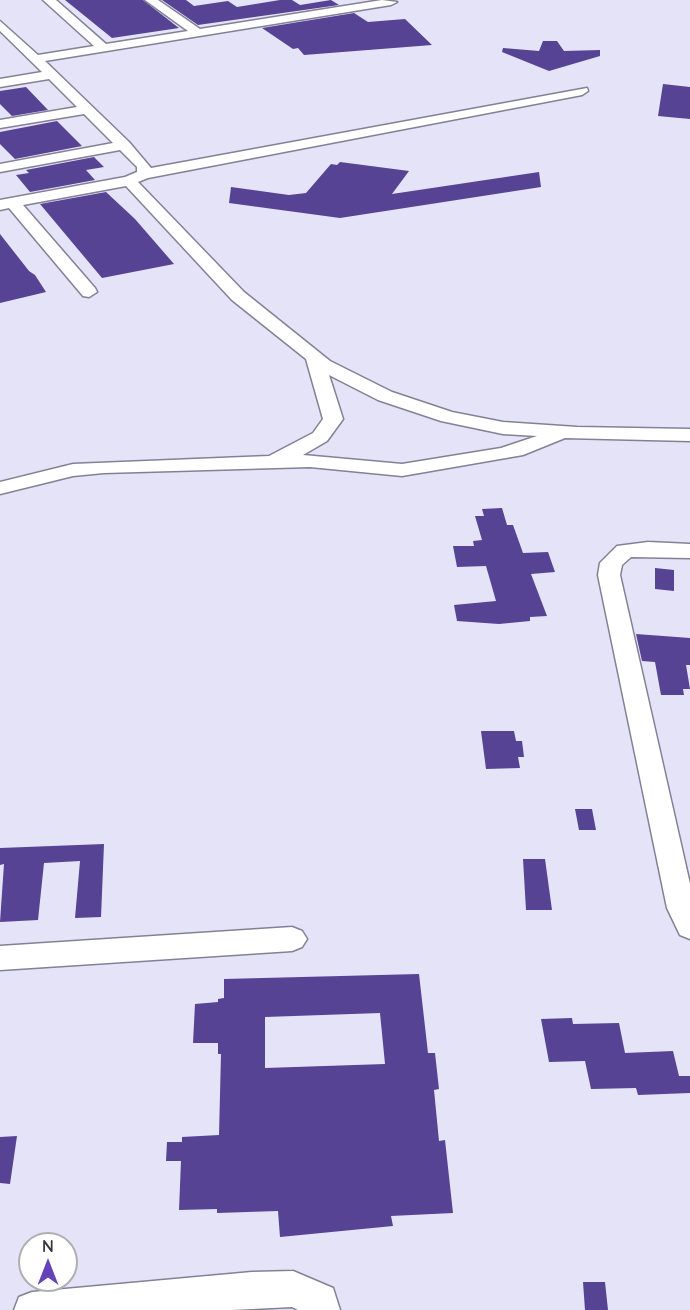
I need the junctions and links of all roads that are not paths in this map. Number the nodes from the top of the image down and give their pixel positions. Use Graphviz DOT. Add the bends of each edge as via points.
graph roads {
  1 [pos="49,0"];
  2 [pos="151,0"];
  3 [pos="391,2"];
  4 [pos="371,3"];
  5 [pos="0,24"];
  6 [pos="198,33"];
  7 [pos="103,48"];
  8 [pos="37,59"];
  9 [pos="50,75"];
  10 [pos="0,83"];
  11 [pos="582,91"];
  12 [pos="86,110"];
  13 [pos="0,124"];
  14 [pos="124,146"];
  15 [pos="0,168"];
  16 [pos="136,178"];
  17 [pos="6,204"];
  18 [pos="89,292"];
  19 [pos="314,357"];
  20 [pos="562,433"];
  21 [pos="690,435"];
  22 [pos="262,462"];
  23 [pos="0,488"];
  24 [pos="690,551"];
  25 [pos="690,927"];
  26 [pos="292,939"];
  27 [pos="0,958"];
  28 [pos="32,1310"];
  29 [pos="322,1310"];
  1 -- 7 [label="street"];
  2 -- 6 [label="street"];
  3 -- 4 [label="street"];
  4 -- 6 [label="street"];
  5 -- 8 [label="street"];
  6 -- 7 [label="street"];
  7 -- 8 [label="street"];
  8 -- 9 [label="street"];
  9 -- 10 [label="street"];
  9 -- 12 [label="street"];
  11 -- 16 [label="street"];
  12 -- 13 [label="street"];
  12 -- 14 [label="street"];
  14 -- 15 [label="street"];
  14 -- 16 [label="street" via="144,166"];
  16 -- 17 [label="street"];
  16 -- 19 [label="street" via="218,277"];
  17 -- 18 [label="street"];
  19 -- 20 [label="street" via="365,387 429,412 503,428"];
  19 -- 22 [label="street" via="333,412 329,427 294,452"];
  20 -- 21 [label="street"];
  20 -- 22 [label="street" via="523,449 402,470 317,461"];
  22 -- 23 [label="street" via="73,470"];
  24 -- 25 [label="street" via="625,551 611,563 609,575 681,908"];
  26 -- 27 [label="street"];
  28 -- 29 [label="street" via="293,1289 320,1301"];
}
